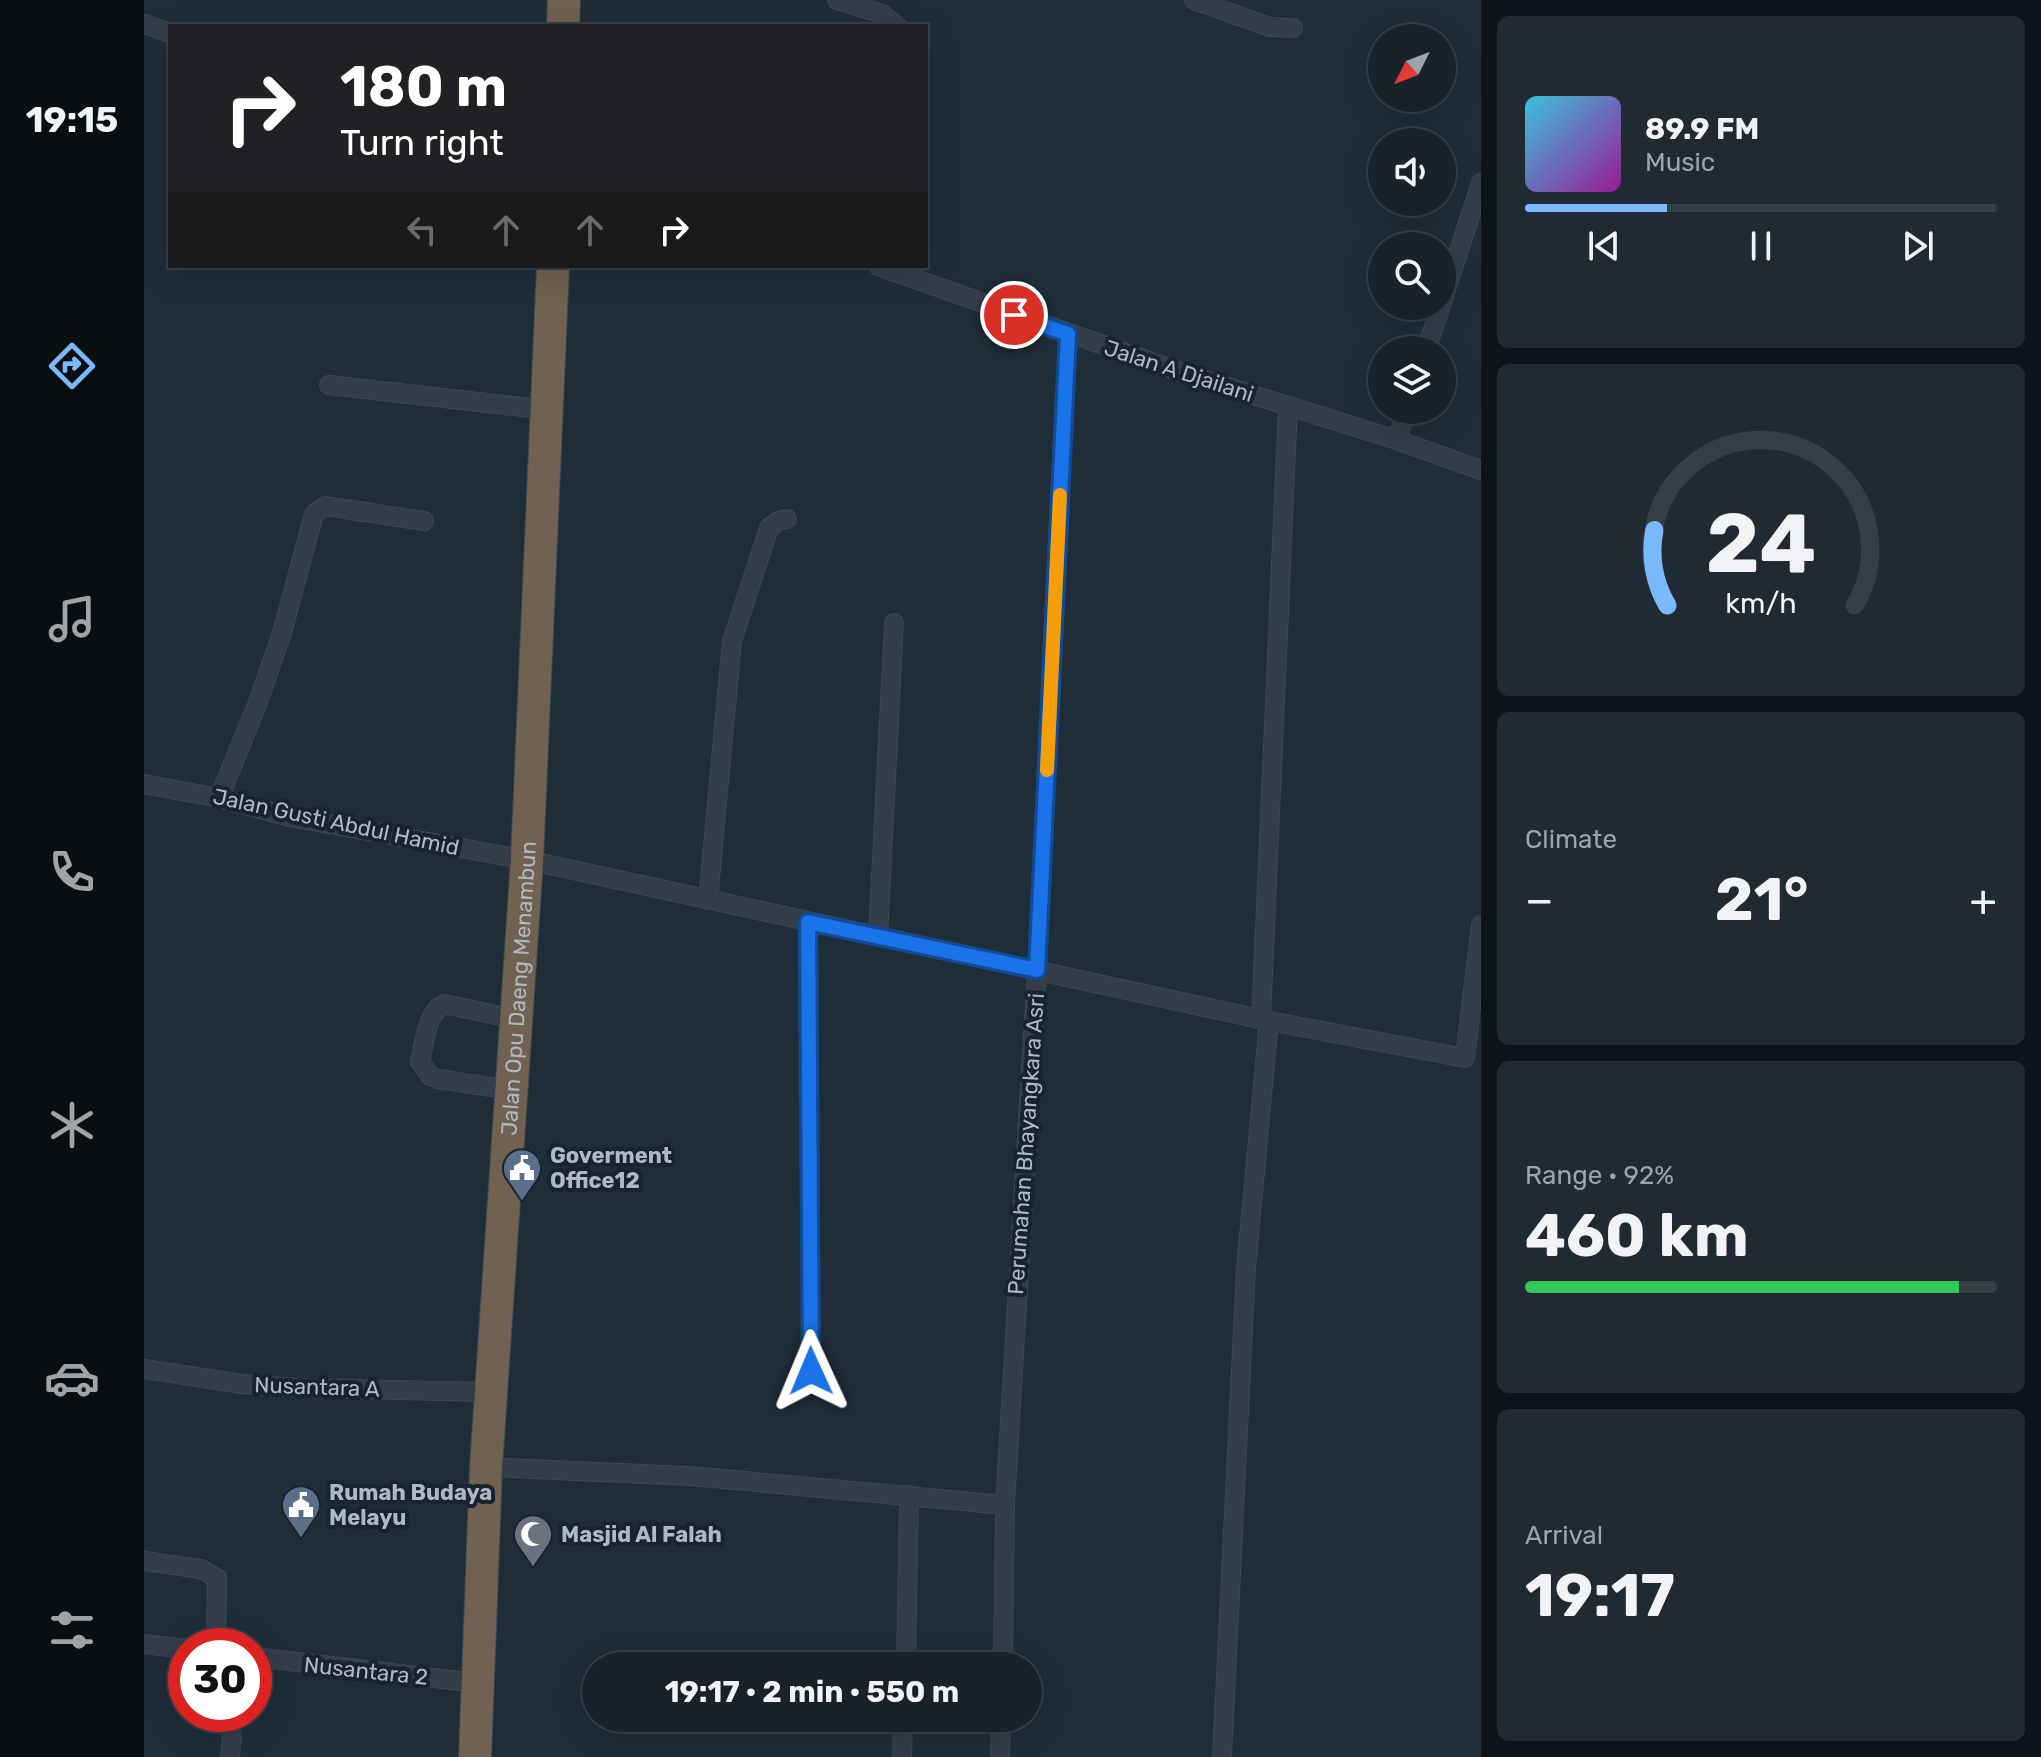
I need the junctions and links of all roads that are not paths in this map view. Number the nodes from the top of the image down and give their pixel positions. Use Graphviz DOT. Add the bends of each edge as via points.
graph roads {
  1 [pos="564,0"];
  2 [pos="837,0"];
  3 [pos="1194,0"];
  4 [pos="144,24"];
  5 [pos="563,24"];
  6 [pos="894,24"];
  7 [pos="1293,28"];
  8 [pos="168,32"];
  9 [pos="1481,183"];
  10 [pos="1456,259"];
  11 [pos="553,268"];
  12 [pos="884,268"];
  13 [pos="1068,334"];
  14 [pos="329,385"];
  15 [pos="1288,406"];
  16 [pos="548,410"];
  17 [pos="1402,424"];
  18 [pos="1397,440"];
  19 [pos="1481,470"];
  20 [pos="787,519"];
  21 [pos="424,521"];
  22 [pos="894,623"];
  23 [pos="144,784"];
  24 [pos="219,798"];
  25 [pos="527,860"];
  26 [pos="708,900"];
  27 [pos="808,922"];
  28 [pos="1481,925"];
  29 [pos="878,936"];
  30 [pos="1037,970"];
  31 [pos="515,1019"];
  32 [pos="1265,1020"];
  33 [pos="1473,1060"];
  34 [pos="511,1090"];
  35 [pos="144,1369"];
  36 [pos="811,1371"];
  37 [pos="491,1392"];
  38 [pos="486,1467"];
  39 [pos="909,1495"];
  40 [pos="1005,1505"];
  41 [pos="144,1561"];
  42 [pos="216,1628"];
  43 [pos="144,1644"];
  44 [pos="168,1647"];
  45 [pos="906,1652"];
  46 [pos="1003,1652"];
  47 [pos="272,1659"];
  48 [pos="477,1683"];
  49 [pos="230,1732"];
  50 [pos="903,1732"];
  51 [pos="1001,1732"];
  52 [pos="230,1757"];
  53 [pos="475,1757"];
  54 [pos="902,1757"];
  55 [pos="1000,1757"];
  56 [pos="1222,1757"];
  1 -- 5 [label="highway"];
  2 -- 6 [label="street" via="882,14"];
  3 -- 7 [label="street" via="1270,27"];
  4 -- 8 [label="street"];
  9 -- 10 [label="street"];
  11 -- 16 [label="highway, Jalan Opu Daeng Menambun"];
  12 -- 13 [label="street, Jalan A Djailani"];
  13 -- 15 [label="street, Jalan A Djailani"];
  13 -- 30 [label="street, Perumahan Bhayangkara Asri"];
  14 -- 16 [label="street"];
  15 -- 18 [label="street, Jalan A Djailani"];
  15 -- 32 [label="street"];
  16 -- 25 [label="highway, Jalan Opu Daeng Menambun"];
  17 -- 18 [label="street"];
  18 -- 19 [label="street, Jalan A Djailani"];
  20 -- 26 [label="street" via="769,528 732,641"];
  21 -- 24 [label="street" via="325,506 314,514 282,633"];
  22 -- 29 [label="street"];
  23 -- 24 [label="street, Jalan Gusti Abdul Hamid"];
  24 -- 25 [label="street, Jalan Gusti Abdul Hamid" via="290,817"];
  25 -- 26 [label="street, Jalan Gusti Abdul Hamid"];
  25 -- 31 [label="highway, Jalan Opu Daeng Menambun"];
  26 -- 27 [label="street, Jalan Gusti Abdul Hamid"];
  27 -- 29 [label="street, Jalan Gusti Abdul Hamid"];
  27 -- 36 [label="street"];
  28 -- 33 [label="street"];
  29 -- 30 [label="street, Jalan Gusti Abdul Hamid"];
  30 -- 32 [label="street, Jalan Gusti Abdul Hamid"];
  30 -- 40 [label="street, Perumahan Bhayangkara Asri"];
  31 -- 34 [label="highway, Jalan Opu Daeng Menambun"];
  31 -- 34 [label="street" via="444,1004 432,1015 420,1061 438,1079"];
  32 -- 33 [label="street, Jalan Gusti Abdul Hamid"];
  32 -- 56 [label="street" via="1246,1268"];
  34 -- 37 [label="highway, Jalan Opu Daeng Menambun"];
  35 -- 37 [label="street, Nusantara A" via="298,1388"];
  37 -- 38 [label="highway, Jalan Opu Daeng Menambun"];
  38 -- 39 [label="street" via="690,1476"];
  38 -- 48 [label="highway, Jalan Opu Daeng Menambun"];
  39 -- 40 [label="street"];
  39 -- 45 [label="street"];
  40 -- 46 [label="street, Perumahan Bhayangkara Asri"];
  41 -- 42 [label="street" via="201,1569 217,1578"];
  43 -- 44 [label="street"];
  47 -- 48 [label="street, Nusantara 2"];
  48 -- 53 [label="highway, Jalan Opu Daeng Menambun"];
  49 -- 52 [label="street"];
  50 -- 54 [label="street"];
  51 -- 55 [label="street"];
}
